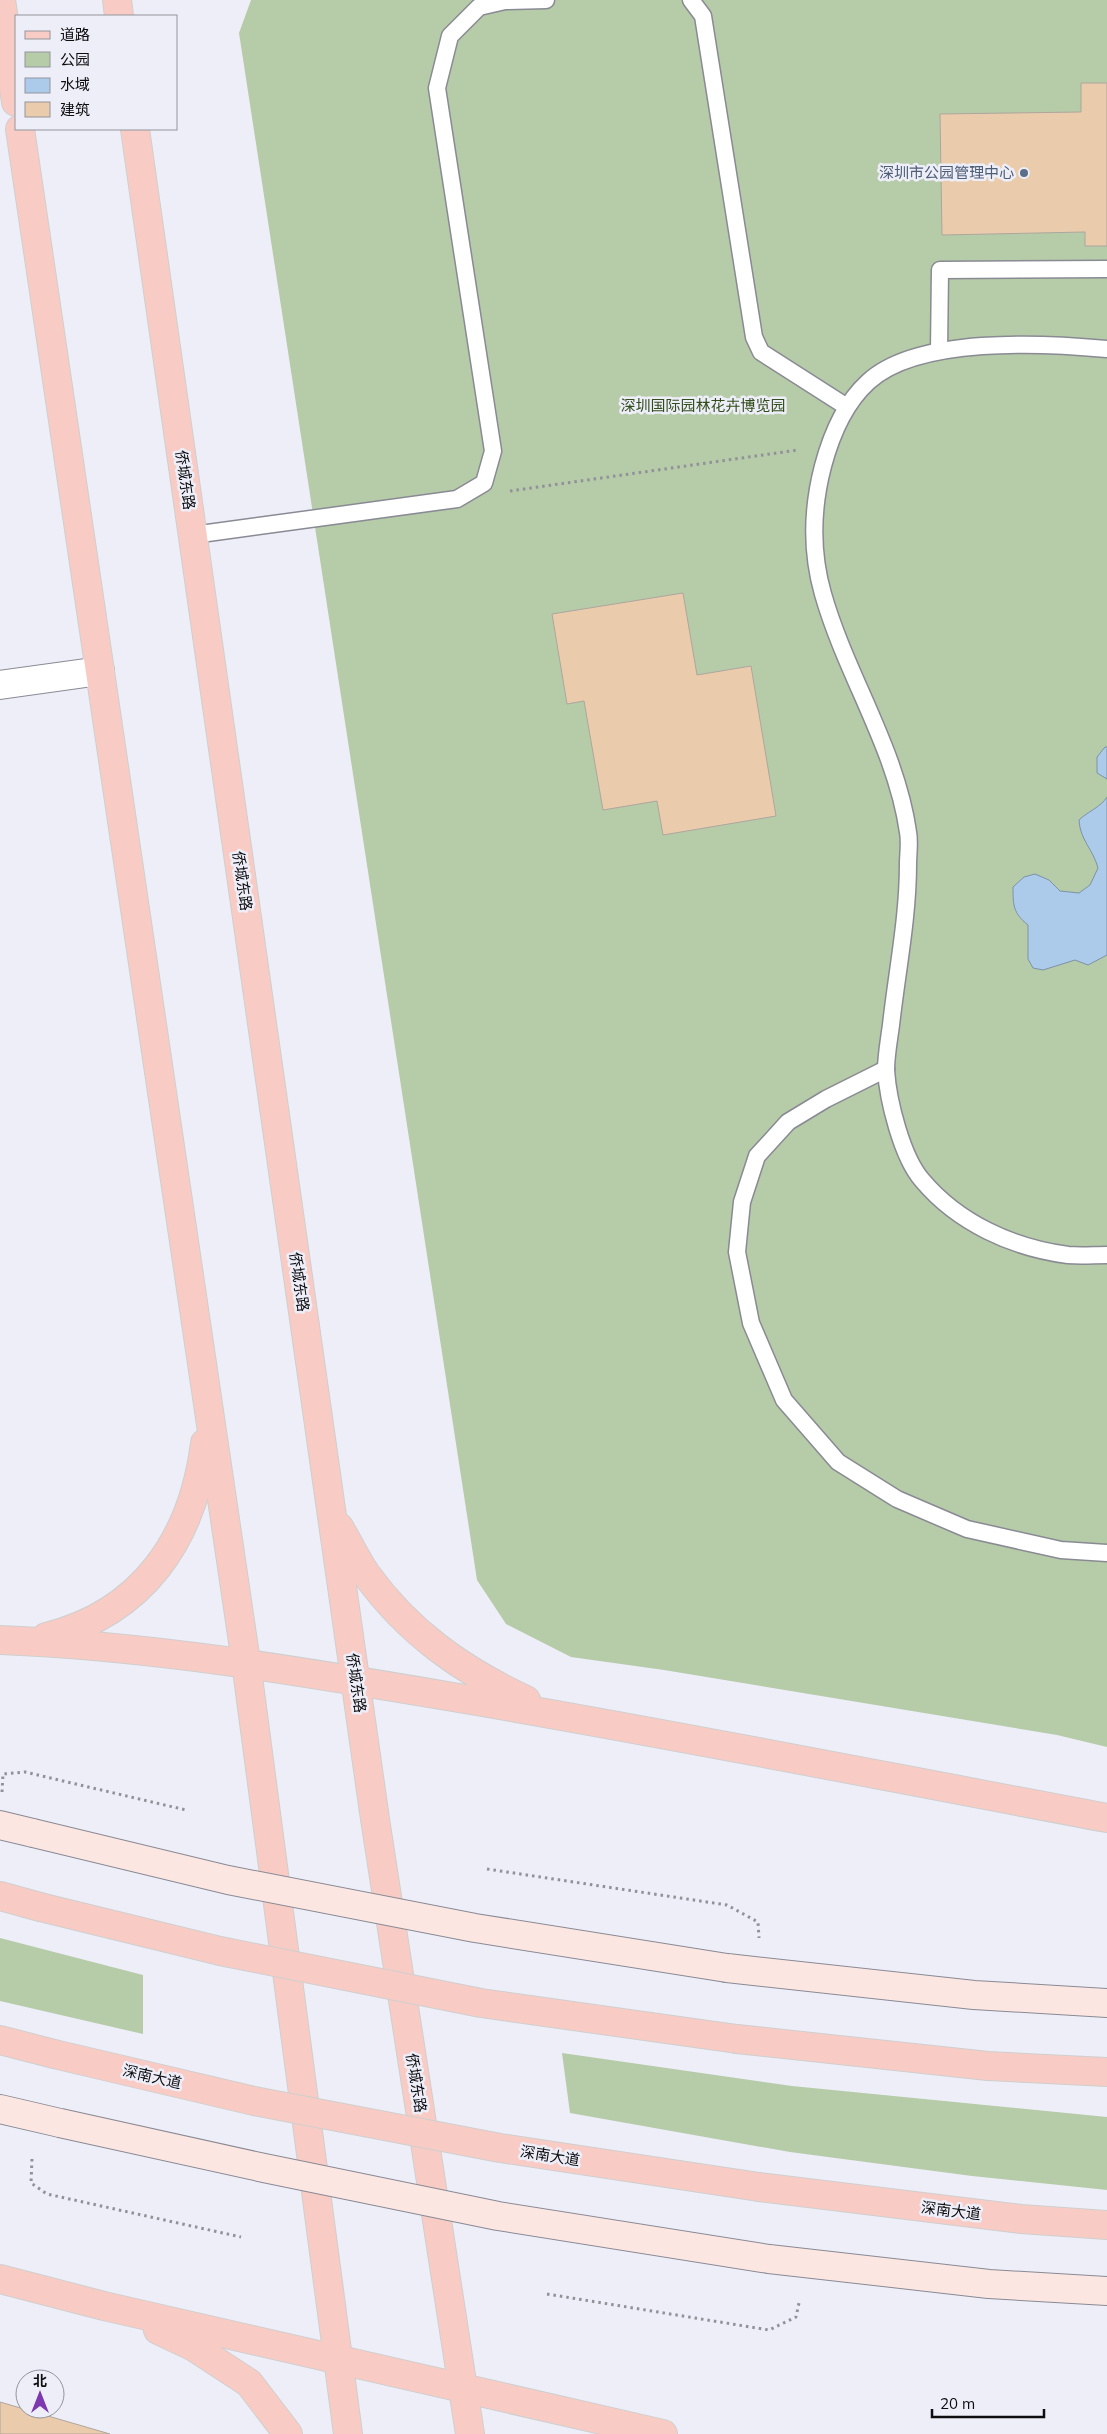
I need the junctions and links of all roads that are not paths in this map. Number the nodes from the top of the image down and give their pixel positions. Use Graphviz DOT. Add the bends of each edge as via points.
graph roads {
  1 [pos="1,0"];
  2 [pos="117,0"];
  3 [pos="546,0"];
  4 [pos="691,0"];
  5 [pos="119,15"];
  6 [pos="15,95"];
  7 [pos="20,130"];
  8 [pos="135,130"];
  9 [pos="1107,269"];
  10 [pos="1107,349"];
  11 [pos="939,351"];
  12 [pos="847,407"];
  13 [pos="193,535"];
  14 [pos="100,671"];
  15 [pos="0,685"];
  16 [pos="886,1070"];
  17 [pos="1107,1255"];
  18 [pos="209,1412"];
  19 [pos="332,1516"];
  20 [pos="1107,1553"];
  21 [pos="0,1640"];
  22 [pos="30,1641"];
  23 [pos="246,1662"];
  24 [pos="356,1680"];
  25 [pos="561,1716"];
  26 [pos="1107,1818"];
  27 [pos="0,1825"];
  28 [pos="0,1896"];
  29 [pos="1107,2003"];
  30 [pos="0,2040"];
  31 [pos="1107,2072"];
  32 [pos="0,2109"];
  33 [pos="1107,2224"];
  34 [pos="0,2280"];
  35 [pos="1107,2291"];
  36 [pos="104,2306"];
  37 [pos="338,2360"];
  38 [pos="464,2388"];
  39 [pos="288,2434"];
  40 [pos="348,2434"];
  41 [pos="470,2434"];
  42 [pos="663,2434"];
  1 -- 6 [label="main road"];
  2 -- 5 [label="main road"];
  3 -- 13 [label="lane" via="505,1 479,7 450,36 437,88 493,451 484,483 457,499"];
  4 -- 12 [label="lane" via="703,16 754,337 761,352"];
  7 -- 14 [label="main road"];
  8 -- 13 [label="main road, 侨城东路"];
  9 -- 11 [label="lane" via="940,270"];
  10 -- 11 [label="lane" via="1004,345"];
  11 -- 12 [label="lane" via="896,364 869,381"];
  12 -- 16 [label="lane" via="829,446 817,491 813,539 822,593 891,765 908,833 908,901"];
  13 -- 19 [label="main road, 侨城东路"];
  14 -- 15 [label="street"];
  14 -- 18 [label="main road"];
  16 -- 17 [label="lane" via="896,1128 919,1178 954,1212 1008,1241 1068,1255"];
  16 -- 20 [label="lane" via="826,1099 788,1122 758,1156 742,1202 737,1252 751,1323 784,1400 838,1462 897,1499 967,1529 1061,1550"];
  18 -- 22 [label="main road" via="201,1472 188,1516 167,1554 143,1584 105,1615 72,1631"];
  18 -- 23 [label="main road"];
  19 -- 24 [label="main road, 侨城东路"];
  19 -- 25 [label="main road" via="366,1573 404,1618 443,1654 492,1684"];
  21 -- 22 [label="main road"];
  22 -- 23 [label="main road"];
  23 -- 24 [label="main road"];
  23 -- 37 [label="main road"];
  24 -- 25 [label="main road"];
  24 -- 38 [label="main road, 侨城东路"];
  25 -- 26 [label="main road"];
  27 -- 29 [label="main road, bridge" via="228,1880 475,1928 727,1968 974,1995"];
  28 -- 31 [label="main road, bridge" via="220,1951 482,2003 737,2040 988,2066"];
  30 -- 33 [label="main road, 深南大道, bridge" via="254,2101 500,2148 759,2187 1021,2219"];
  32 -- 35 [label="main road, bridge" via="498,2216 768,2259 989,2284"];
  34 -- 36 [label="main road"];
  36 -- 37 [label="main road"];
  36 -- 39 [label="main road" via="194,2347 249,2383"];
  37 -- 38 [label="main road"];
  37 -- 40 [label="main road"];
  38 -- 41 [label="main road, 侨城东路"];
  38 -- 42 [label="main road"];
}
